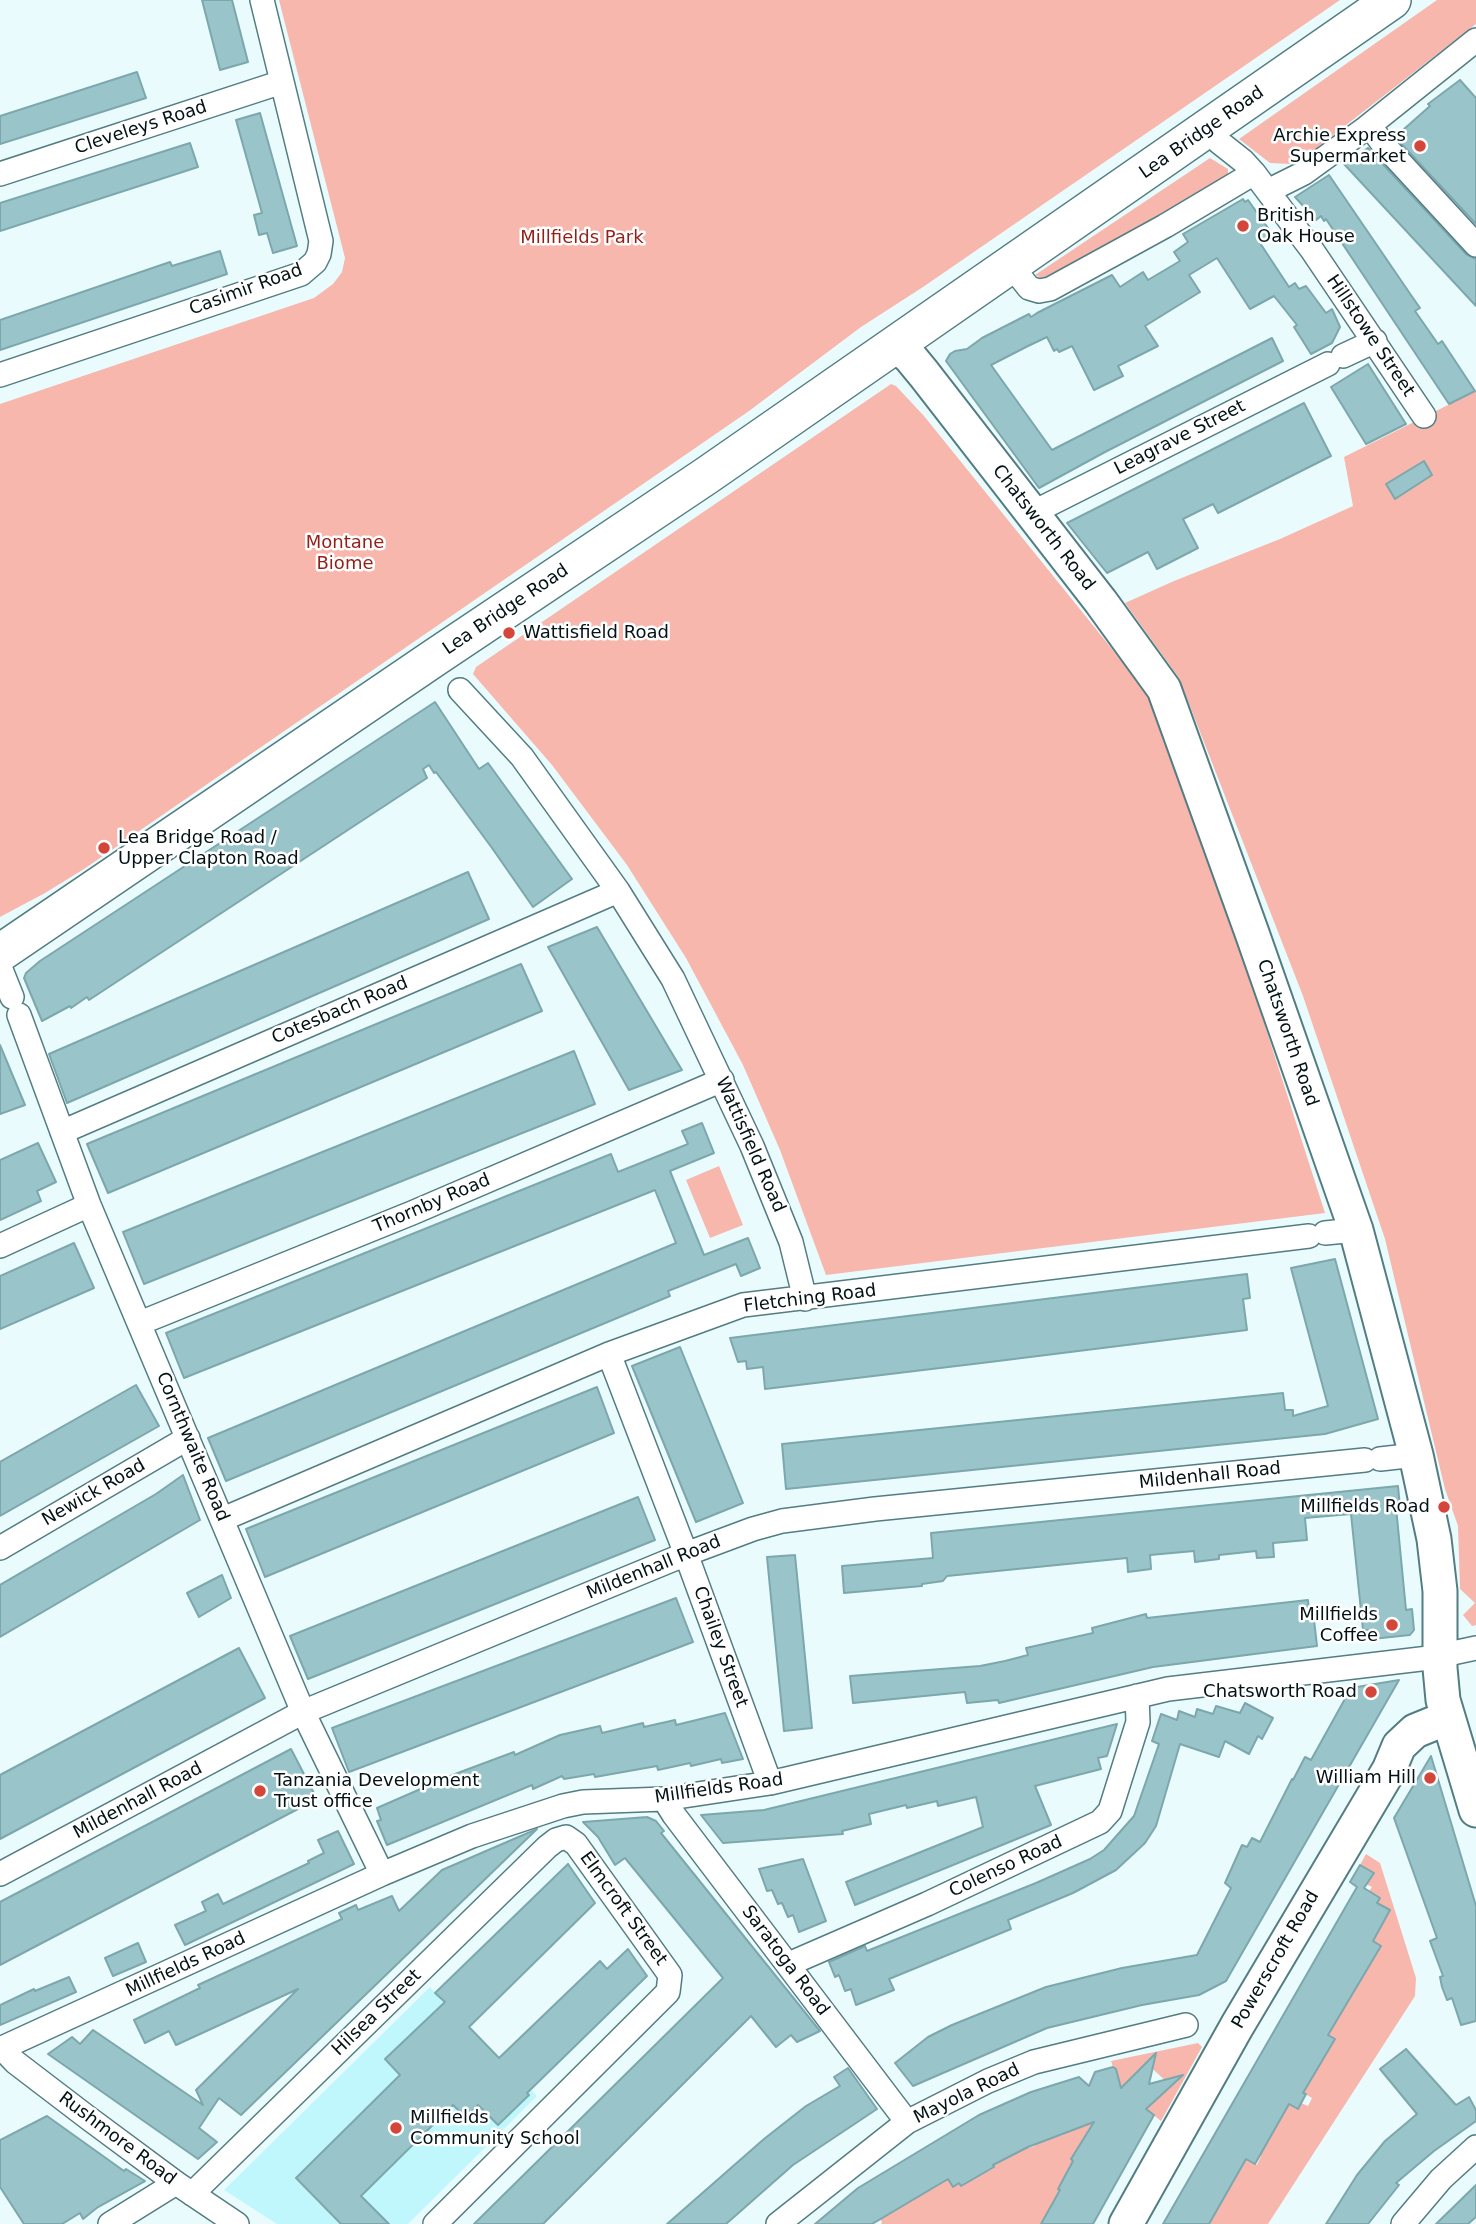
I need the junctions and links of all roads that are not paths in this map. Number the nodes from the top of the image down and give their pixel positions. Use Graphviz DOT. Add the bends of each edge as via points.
graph roads {
  1 [pos="262,0"];
  2 [pos="1392,0"];
  3 [pos="1476,40"];
  4 [pos="282,82"];
  5 [pos="1370,125"];
  6 [pos="1209,129"];
  7 [pos="1254,173"];
  8 [pos="0,174"];
  9 [pos="1268,191"];
  10 [pos="1476,245"];
  11 [pos="1010,264"];
  12 [pos="1375,341"];
  13 [pos="894,344"];
  14 [pos="0,375"];
  15 [pos="1424,416"];
  16 [pos="1032,513"];
  17 [pos="460,690"];
  18 [pos="618,891"];
  19 [pos="0,953"];
  20 [pos="0,967"];
  21 [pos="722,1080"];
  22 [pos="62,1132"];
  23 [pos="89,1205"];
  24 [pos="1330,1233"];
  25 [pos="0,1246"];
  26 [pos="805,1299"];
  27 [pos="140,1324"];
  28 [pos="609,1354"];
  29 [pos="188,1438"];
  30 [pos="1416,1455"];
  31 [pos="223,1519"];
  32 [pos="0,1548"];
  33 [pos="686,1554"];
  34 [pos="1476,1648"];
  35 [pos="1440,1655"];
  36 [pos="1137,1696"];
  37 [pos="303,1712"];
  38 [pos="1447,1718"];
  39 [pos="770,1783"];
  40 [pos="664,1799"];
  41 [pos="1476,1810"];
  42 [pos="566,1837"];
  43 [pos="0,1874"];
  44 [pos="382,1874"];
  45 [pos="789,1964"];
  46 [pos="1186,2025"];
  47 [pos="1,2048"];
  48 [pos="907,2122"];
  49 [pos="1476,2147"];
  50 [pos="184,2189"];
  51 [pos="110,2224"];
  52 [pos="237,2224"];
  53 [pos="435,2224"];
  54 [pos="778,2224"];
  55 [pos="1126,2224"];
  56 [pos="1403,2224"];
  1 -- 4 [label="street, Casimir Road"];
  2 -- 6 [label="main road, Lea Bridge Road"];
  3 -- 5 [label="street"];
  4 -- 8 [label="street, Cleveleys Road"];
  4 -- 14 [label="street, Casimir Road" via="321,241 315,262 301,274"];
  5 -- 9 [label="street" via="1304,173"];
  5 -- 10 [label="street" via="1382,144"];
  6 -- 7 [label="street, Hillstowe Street"];
  6 -- 11 [label="main road, Lea Bridge Road"];
  7 -- 9 [label="street, Hillstowe Street"];
  7 -- 11 [label="street" via="1050,289 1029,288"];
  9 -- 12 [label="street, Hillstowe Street"];
  11 -- 13 [label="main road, Lea Bridge Road"];
  12 -- 15 [label="street, Hillstowe Street"];
  12 -- 16 [label="street, Leagrave Street"];
  13 -- 16 [label="street, Chatsworth Road" via="924,374"];
  13 -- 19 [label="main road, Lea Bridge Road"];
  16 -- 24 [label="street, Chatsworth Road" via="1164,689 1252,933"];
  17 -- 18 [label="street, Wattisfield Road" via="522,757"];
  18 -- 21 [label="street, Wattisfield Road" via="673,979"];
  18 -- 22 [label="street, Cotesbach Road"];
  20 -- 22 [label="street, Cornthwaite Road"];
  21 -- 26 [label="street, Wattisfield Road" via="791,1242"];
  21 -- 27 [label="street, Thornby Road"];
  22 -- 23 [label="street, Cornthwaite Road"];
  23 -- 25 [label="street"];
  23 -- 27 [label="street, Cornthwaite Road"];
  24 -- 26 [label="street, Fletching Road"];
  24 -- 30 [label="street, Chatsworth Road"];
  26 -- 28 [label="street, Fletching Road" via="743,1305"];
  27 -- 29 [label="street, Cornthwaite Road"];
  28 -- 31 [label="street, Fletching Road"];
  28 -- 33 [label="street, Chailey Street"];
  29 -- 31 [label="street, Cornthwaite Road"];
  29 -- 32 [label="street, Newick Road"];
  30 -- 33 [label="street, Mildenhall Road" via="782,1521"];
  30 -- 35 [label="street, Chatsworth Road" via="1434,1539"];
  31 -- 37 [label="street, Cornthwaite Road"];
  33 -- 37 [label="street, Mildenhall Road"];
  33 -- 39 [label="street, Chailey Street"];
  34 -- 35 [label="street, Millfields Road"];
  35 -- 36 [label="street, Millfields Road"];
  35 -- 38 [label="street, Chatsworth Road"];
  36 -- 39 [label="street, Millfields Road"];
  36 -- 45 [label="street, Colenso Road" via="1138,1723 1110,1811 1100,1822"];
  37 -- 43 [label="street, Mildenhall Road"];
  37 -- 44 [label="street, Cornthwaite Road"];
  38 -- 41 [label="street, Chatsworth Road"];
  38 -- 55 [label="street, Powerscroft Road" via="1415,1731 1399,1746"];
  39 -- 40 [label="street, Millfields Road"];
  40 -- 44 [label="street, Millfields Road" via="563,1806 472,1836"];
  40 -- 45 [label="street, Saratoga Road"];
  42 -- 50 [label="street, Hilsea Street" via="547,1847"];
  42 -- 53 [label="street, Elmcroft Street" via="576,1844 670,1975 668,1992"];
  44 -- 47 [label="street, Millfields Road"];
  45 -- 48 [label="street, Saratoga Road"];
  46 -- 48 [label="street, Mayola Road" via="1034,2062"];
  47 -- 50 [label="street, Rushmore Road"];
  48 -- 54 [label="street, Mayola Road"];
  49 -- 56 [label="street"];
  50 -- 51 [label="street, Hilsea Street"];
  50 -- 52 [label="street, Rushmore Road"];
}
